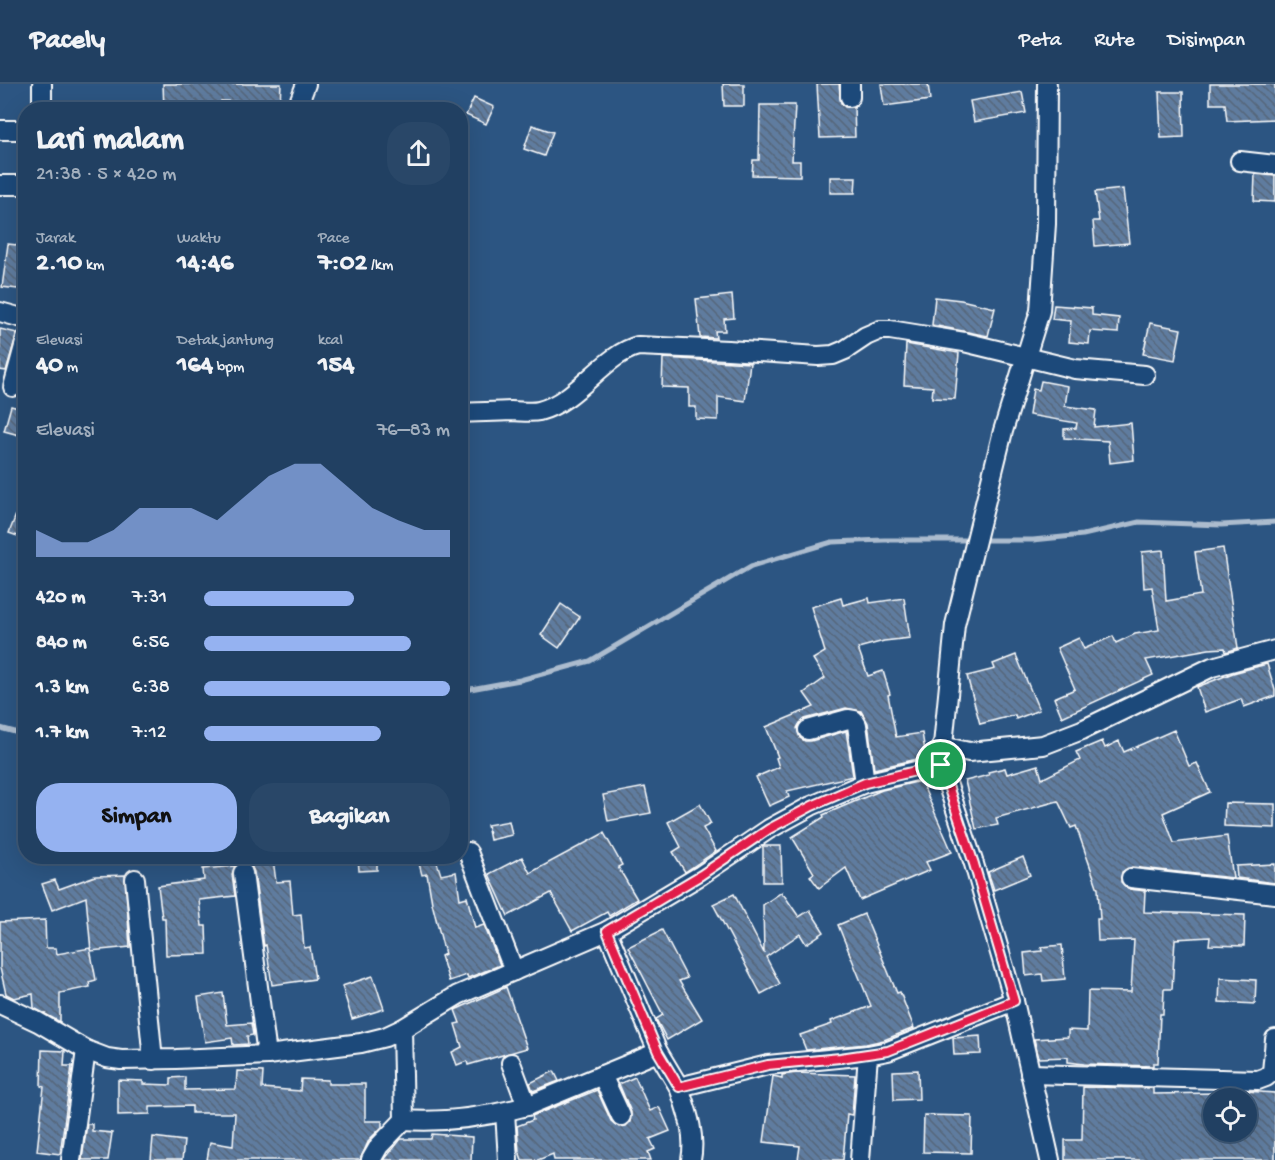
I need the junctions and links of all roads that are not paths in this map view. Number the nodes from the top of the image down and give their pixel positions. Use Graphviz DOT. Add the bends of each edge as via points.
graph roads {
  1 [pos="42,84"];
  2 [pos="306,84"];
  3 [pos="1047,84"];
  4 [pos="42,102"];
  5 [pos="299,102"];
  6 [pos="0,130"];
  7 [pos="18,130"];
  8 [pos="1239,161"];
  9 [pos="1275,165"];
  10 [pos="0,185"];
  11 [pos="18,185"];
  12 [pos="0,312"];
  13 [pos="18,317"];
  14 [pos="1025,356"];
  15 [pos="18,369"];
  16 [pos="1145,375"];
  17 [pos="13,387"];
  18 [pos="468,413"];
  19 [pos="1275,650"];
  20 [pos="808,730"];
  21 [pos="942,746"];
  22 [pos="941,765"];
  23 [pos="865,783"];
  24 [pos="468,852"];
  25 [pos="243,873"];
  26 [pos="1131,878"];
  27 [pos="135,879"];
  28 [pos="1275,894"];
  29 [pos="607,931"];
  30 [pos="514,972"];
  31 [pos="1014,1001"];
  32 [pos="0,1004"];
  33 [pos="402,1029"];
  34 [pos="1275,1039"];
  35 [pos="86,1050"];
  36 [pos="1275,1050"];
  37 [pos="658,1052"];
  38 [pos="267,1055"];
  39 [pos="868,1055"];
  40 [pos="153,1060"];
  41 [pos="511,1064"];
  42 [pos="1030,1074"];
  43 [pos="602,1076"];
  44 [pos="679,1087"];
  45 [pos="527,1106"];
  46 [pos="505,1112"];
  47 [pos="621,1116"];
  48 [pos="404,1120"];
  49 [pos="70,1160"];
  50 [pos="371,1160"];
  51 [pos="508,1160"];
  52 [pos="691,1160"];
  53 [pos="860,1160"];
  54 [pos="1050,1160"];
  1 -- 4 [label="street"];
  2 -- 5 [label="street"];
  3 -- 14 [label="street" via="1044,275 1040,311"];
  6 -- 7 [label="street"];
  8 -- 9 [label="street"];
  10 -- 11 [label="street"];
  12 -- 13 [label="street"];
  14 -- 16 [label="street" via="1075,369"];
  14 -- 18 [label="street" via="890,330 880,330 845,350 818,357 638,346 627,350 581,388 538,411"];
  14 -- 21 [label="street" via="1002,431 955,625"];
  15 -- 17 [label="street"];
  19 -- 21 [label="street" via="1212,668 1043,745 969,752"];
  20 -- 23 [label="street" via="848,718 854,720"];
  21 -- 22 [label="street"];
  22 -- 23 [label="street"];
  22 -- 31 [label="street"];
  23 -- 29 [label="street" via="769,829"];
  24 -- 30 [label="street"];
  25 -- 38 [label="street"];
  26 -- 28 [label="street"];
  27 -- 40 [label="street"];
  29 -- 30 [label="street"];
  29 -- 37 [label="street"];
  30 -- 33 [label="street" via="458,995"];
  31 -- 39 [label="street" via="903,1046"];
  31 -- 42 [label="street"];
  32 -- 35 [label="street"];
  33 -- 38 [label="street" via="360,1042"];
  33 -- 48 [label="street"];
  34 -- 36 [label="street"];
  35 -- 40 [label="street" via="121,1060"];
  35 -- 49 [label="street"];
  36 -- 42 [label="street" via="1272,1072 1258,1080"];
  37 -- 43 [label="street"];
  37 -- 44 [label="street"];
  38 -- 40 [label="street"];
  39 -- 44 [label="street" via="768,1065"];
  39 -- 53 [label="street"];
  41 -- 45 [label="street"];
  42 -- 54 [label="street"];
  43 -- 45 [label="street"];
  43 -- 47 [label="street"];
  44 -- 52 [label="street" via="692,1129"];
  45 -- 46 [label="street"];
  46 -- 48 [label="street" via="456,1120"];
  46 -- 51 [label="street"];
  48 -- 50 [label="street"];
}
